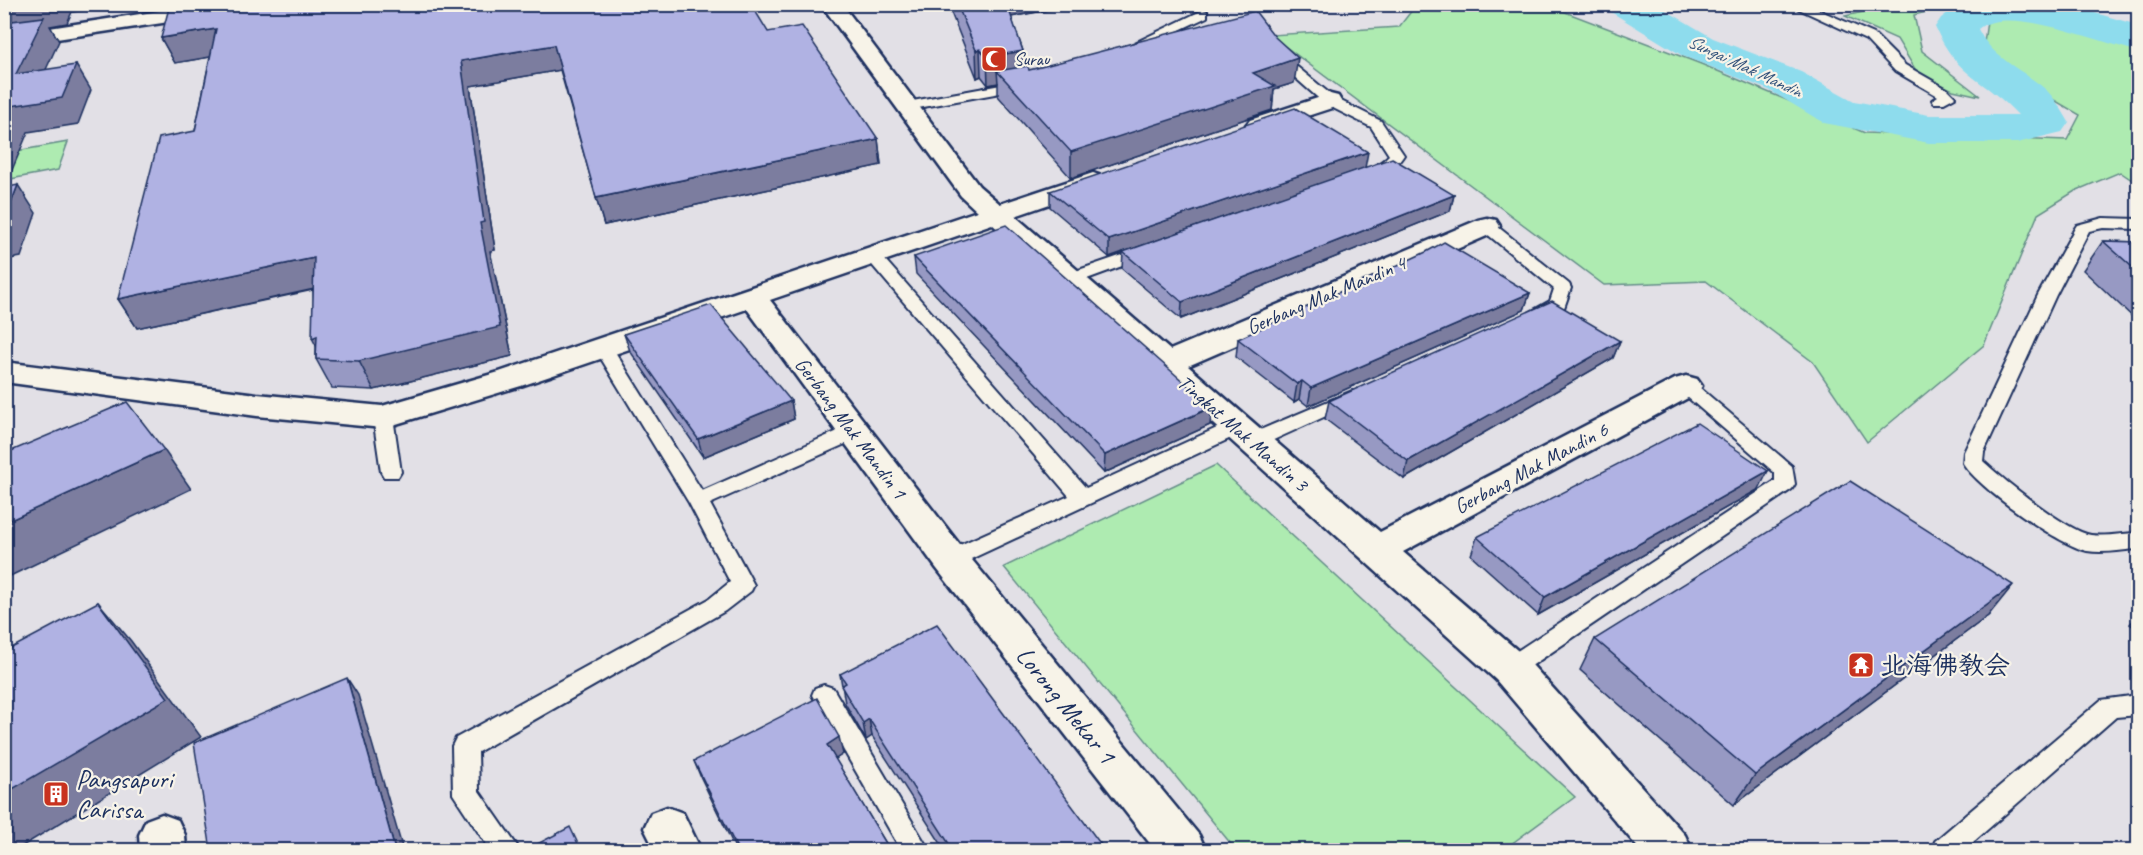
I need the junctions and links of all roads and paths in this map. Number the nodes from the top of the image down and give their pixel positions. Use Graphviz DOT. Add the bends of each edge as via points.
graph roads {
  1 [pos="248,4"];
  2 [pos="831,4"];
  3 [pos="1820,4"];
  4 [pos="1800,7"];
  5 [pos="1203,14"];
  6 [pos="4,41"];
  7 [pos="1110,56"];
  8 [pos="1279,56"];
  9 [pos="1038,80"];
  10 [pos="1939,100"];
  11 [pos="1330,101"];
  12 [pos="907,106"];
  13 [pos="1241,131"];
  14 [pos="1118,173"];
  15 [pos="1362,176"];
  16 [pos="996,214"];
  17 [pos="2139,224"];
  18 [pos="1487,226"];
  19 [pos="1160,248"];
  20 [pos="873,256"];
  21 [pos="1070,279"];
  22 [pos="752,297"];
  23 [pos="1515,324"];
  24 [pos="603,347"];
  25 [pos="1165,364"];
  26 [pos="4,372"];
  27 [pos="1686,386"];
  28 [pos="1373,387"];
  29 [pos="383,417"];
  30 [pos="854,432"];
  31 [pos="1245,434"];
  32 [pos="391,472"];
  33 [pos="1083,498"];
  34 [pos="698,501"];
  35 [pos="2139,541"];
  36 [pos="1376,550"];
  37 [pos="950,559"];
  38 [pos="1510,668"];
  39 [pos="824,695"];
  40 [pos="2139,705"];
  41 [pos="1655,846"];
  42 [pos="506,850"];
  43 [pos="916,850"];
  44 [pos="1183,850"];
  45 [pos="1945,850"];
  1 -- 6 [label="street"];
  2 -- 12 [label="street, Tingkat Mak Mandin 3"];
  3 -- 4 [label="lane"];
  4 -- 10 [label="lane" via="1870,37 1900,68 1948,98"];
  5 -- 7 [label="lane"];
  8 -- 11 [label="lane"];
  9 -- 12 [label="lane"];
  11 -- 13 [label="street"];
  11 -- 15 [label="lane" via="1376,124 1397,155 1385,168"];
  12 -- 16 [label="street, Tingkat Mak Mandin 3" via="970,191"];
  14 -- 16 [label="street"];
  16 -- 20 [label="street"];
  16 -- 21 [label="street, Tingkat Mak Mandin 3"];
  17 -- 35 [label="lane" via="2103,223 2083,228 1974,452 1973,463 1984,476 2029,508 2086,543"];
  18 -- 23 [label="lane" via="1563,288 1558,304"];
  18 -- 25 [label="street, Gerbang Mak Mandin 4"];
  19 -- 21 [label="lane"];
  20 -- 22 [label="street"];
  20 -- 33 [label="lane"];
  21 -- 25 [label="street, Tingkat Mak Mandin 3"];
  22 -- 24 [label="street"];
  22 -- 30 [label="street, Gerbang Mak Mandin 1"];
  24 -- 29 [label="street"];
  24 -- 34 [label="lane"];
  25 -- 31 [label="street, Tingkat Mak Mandin 3"];
  26 -- 29 [label="street"];
  27 -- 36 [label="street, Gerbang Mak Mandin 6"];
  27 -- 38 [label="lane" via="1785,471 1785,484"];
  28 -- 31 [label="lane"];
  29 -- 32 [label="lane"];
  30 -- 34 [label="lane"];
  30 -- 37 [label="street, Gerbang Mak Mandin 1"];
  31 -- 33 [label="lane"];
  31 -- 36 [label="street, Tingkat Mak Mandin 3"];
  33 -- 37 [label="lane"];
  34 -- 42 [label="lane" via="743,585 717,605 465,747 466,794"];
  36 -- 38 [label="street, Tingkat Mak Mandin 3"];
  37 -- 44 [label="street, Lorong Mekar 1"];
  38 -- 41 [label="street, Tingkat Mak Mandin 3"];
  39 -- 43 [label="lane"];
  40 -- 45 [label="lane" via="2110,707"];
}
